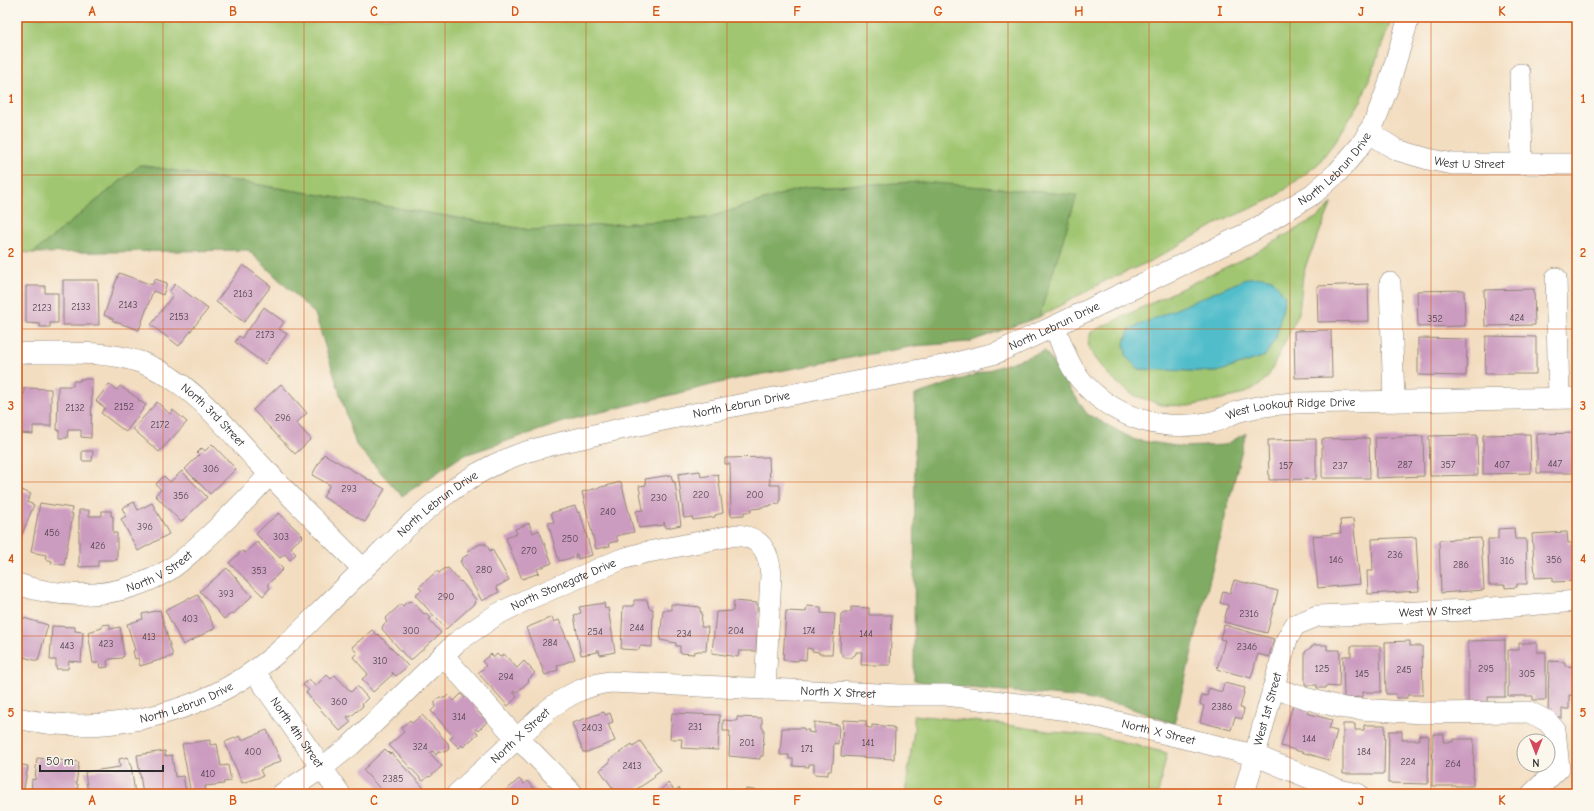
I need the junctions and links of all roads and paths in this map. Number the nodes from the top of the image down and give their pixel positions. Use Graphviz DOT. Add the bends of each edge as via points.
graph roads {
  1 [pos="1409,17"];
  2 [pos="1520,74"];
  3 [pos="1368,132"];
  4 [pos="1522,164"];
  5 [pos="1577,164"];
  6 [pos="1556,278"];
  7 [pos="1390,282"];
  8 [pos="1055,326"];
  9 [pos="17,353"];
  10 [pos="1568,398"];
  11 [pos="1394,401"];
  12 [pos="270,474"];
  13 [pos="363,569"];
  14 [pos="17,584"];
  15 [pos="1577,601"];
  16 [pos="1296,626"];
  17 [pos="443,655"];
  18 [pos="254,671"];
  19 [pos="1272,688"];
  20 [pos="765,689"];
  21 [pos="17,718"];
  22 [pos="517,738"];
  23 [pos="1254,755"];
  24 [pos="322,768"];
  25 [pos="282,794"];
  26 [pos="340,794"];
  27 [pos="457,794"];
  28 [pos="573,794"];
  29 [pos="1244,794"];
  30 [pos="1358,794"];
  31 [pos="1532,794"];
  1 -- 3 [label="street, North Lebrun Drive" via="1388,87"];
  2 -- 4 [label="street"];
  3 -- 4 [label="street, West U Street" via="1397,150 1428,159 1453,164"];
  3 -- 8 [label="street, North Lebrun Drive" via="1361,145 1338,172 1313,194 1254,230"];
  4 -- 5 [label="street, West U Street"];
  6 -- 10 [label="street"];
  7 -- 11 [label="street"];
  8 -- 11 [label="street, West Lookout Ridge Drive" via="1064,351 1079,378 1099,398 1120,412 1149,422 1185,426 1214,422 1239,411 1264,405"];
  8 -- 13 [label="street, North Lebrun Drive" via="996,352 948,365 619,429 512,457 480,472 446,493"];
  9 -- 12 [label="street, North 3rd Street" via="80,353 124,357 142,363 178,382 192,394"];
  10 -- 11 [label="street, West Lookout Ridge Drive"];
  12 -- 13 [label="street, North 3rd Street"];
  12 -- 14 [label="street, North V Street" via="239,508 190,554 169,570 149,580 127,589 81,595 57,593"];
  13 -- 18 [label="street, North Lebrun Drive" via="292,639"];
  15 -- 16 [label="street, West W Street" via="1468,610 1317,616"];
  16 -- 19 [label="street, West 1st Street" via="1287,639"];
  17 -- 20 [label="street, North Stonegate Drive" via="469,632 496,615 622,559 724,536 745,536 762,545 770,563"];
  17 -- 22 [label="street"];
  17 -- 24 [label="street, North Stonegate Drive" via="351,744"];
  18 -- 21 [label="street, North Lebrun Drive" via="220,692 190,705 141,719 84,725"];
  18 -- 24 [label="street, North 4th Street"];
  19 -- 23 [label="street, West 1st Street"];
  19 -- 31 [label="street" via="1344,708 1422,713 1529,712 1547,720 1555,730 1559,768"];
  20 -- 22 [label="street, North X Street" via="610,682 596,684 581,689 549,708"];
  20 -- 23 [label="street, North X Street" via="946,695 1068,710"];
  22 -- 27 [label="street, North X Street"];
  22 -- 28 [label="street"];
  23 -- 29 [label="street, West 1st Street"];
  23 -- 30 [label="street, North X Street" via="1339,790"];
  24 -- 25 [label="street, North Stonegate Drive"];
  24 -- 26 [label="street, North 4th Street"];
}
